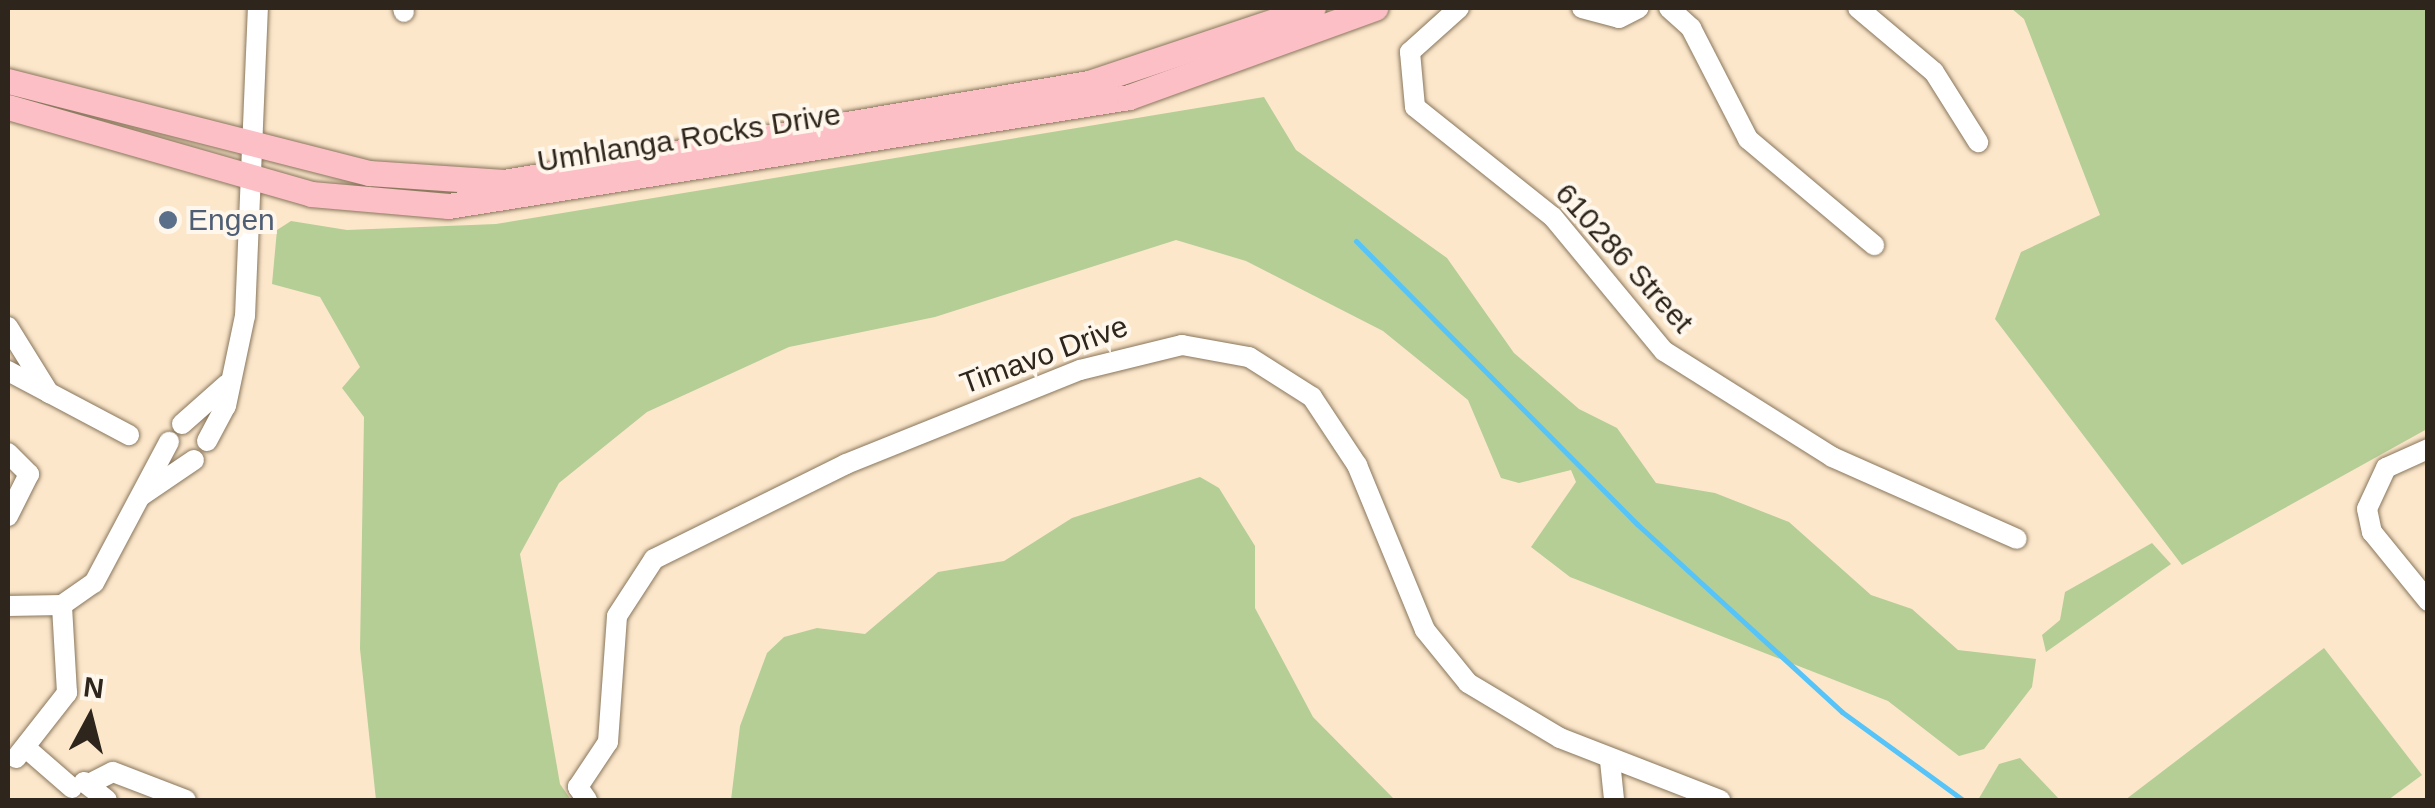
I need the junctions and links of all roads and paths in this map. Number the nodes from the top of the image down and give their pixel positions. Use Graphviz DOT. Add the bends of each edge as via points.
graph roads {
  1 [pos="258,8"];
  2 [pos="1313,8"];
  3 [pos="1375,8"];
  4 [pos="1458,8"];
  5 [pos="1582,8"];
  6 [pos="1639,8"];
  7 [pos="1669,8"];
  8 [pos="1858,8"];
  9 [pos="8,81"];
  10 [pos="8,107"];
  11 [pos="1978,142"];
  12 [pos="253,147"];
  13 [pos="249,179"];
  14 [pos="1874,245"];
  15 [pos="8,327"];
  16 [pos="8,371"];
  17 [pos="227,384"];
  18 [pos="49,393"];
  19 [pos="182,424"];
  20 [pos="130,435"];
  21 [pos="170,442"];
  22 [pos="208,442"];
  23 [pos="2428,449"];
  24 [pos="8,454"];
  25 [pos="194,460"];
  26 [pos="141,496"];
  27 [pos="8,516"];
  28 [pos="2017,540"];
  29 [pos="2428,601"];
  30 [pos="62,605"];
  31 [pos="8,606"];
  32 [pos="1610,761"];
  33 [pos="78,790"];
  34 [pos="107,800"];
  35 [pos="186,800"];
  36 [pos="588,800"];
  37 [pos="1614,800"];
  38 [pos="1720,800"];
  1 -- 12 [label="street"];
  2 -- 12 [label="main road, Umhlanga Rocks Drive" via="1089,83 504,182 370,173"];
  3 -- 13 [label="main road, Umhlanga Rocks Drive" via="1129,97 533,197 364,203"];
  4 -- 28 [label="street, 610286 Street" via="1410,52 1416,106 1553,217 1664,351 1832,458"];
  5 -- 6 [label="street" via="1619,18"];
  7 -- 14 [label="street" via="1691,28 1748,139"];
  8 -- 11 [label="street" via="1934,72"];
  9 -- 12 [label="main road, Umhlanga Rocks Drive"];
  10 -- 13 [label="main road, Umhlanga Rocks Drive"];
  12 -- 13 [label="street"];
  13 -- 17 [label="street" via="245,316"];
  15 -- 18 [label="street"];
  16 -- 18 [label="street"];
  17 -- 19 [label="street"];
  17 -- 22 [label="street"];
  18 -- 20 [label="street"];
  21 -- 26 [label="street"];
  23 -- 29 [label="street" via="2386,468 2367,509 2372,532"];
  24 -- 27 [label="street" via="29,474"];
  25 -- 26 [label="street"];
  26 -- 30 [label="street" via="108,564"];
  30 -- 31 [label="street"];
  30 -- 33 [label="street" via="67,693 21,753"];
  32 -- 36 [label="street, Timavo Drive" via="1507,711 1438,650 1357,465 1312,398 1249,357 1164,345 776,492 654,559 617,616 608,742 578,786"];
  32 -- 37 [label="street"];
  32 -- 38 [label="street, Timavo Drive"];
  33 -- 34 [label="street"];
  33 -- 35 [label="street" via="124,774"];
}
